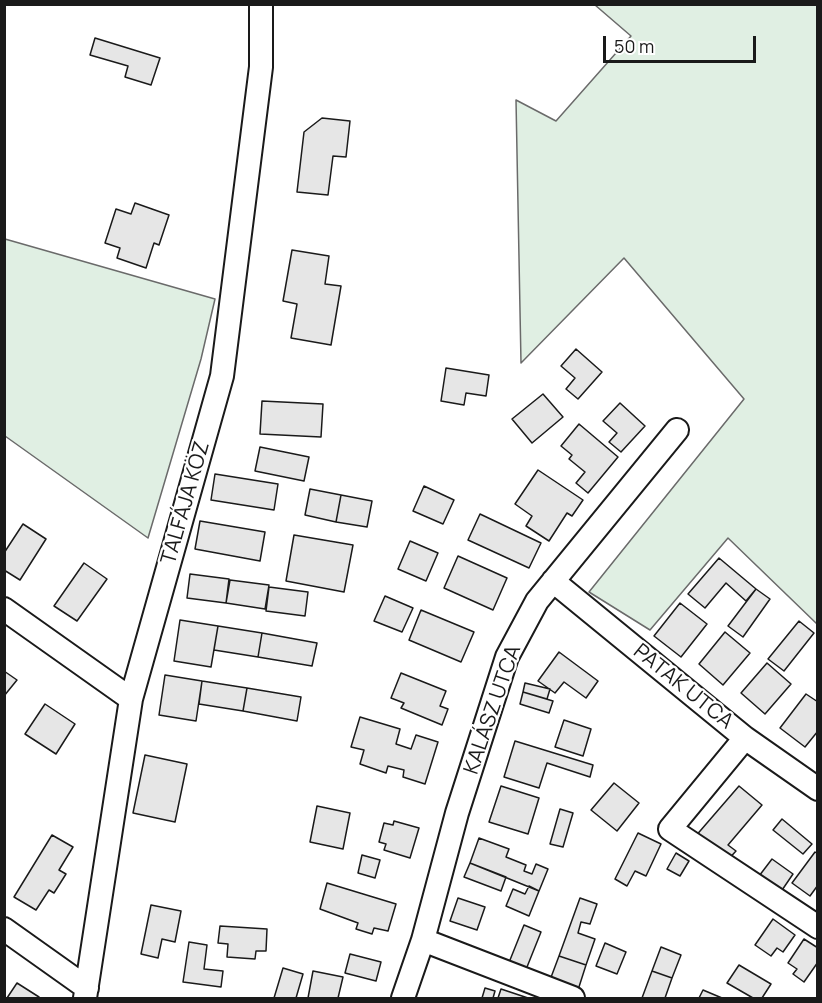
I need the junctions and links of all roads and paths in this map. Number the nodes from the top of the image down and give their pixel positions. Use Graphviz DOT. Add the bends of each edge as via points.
graph roads {
  1 [pos="261,4"];
  2 [pos="677,430"];
  3 [pos="553,581"];
  4 [pos="4,609"];
  5 [pos="130,699"];
  6 [pos="746,738"];
  7 [pos="818,789"];
  8 [pos="818,927"];
  9 [pos="4,928"];
  10 [pos="423,940"];
  11 [pos="86,993"];
  12 [pos="403,999"];
  13 [pos="573,999"];
  1 -- 5 [label="street, TALFÁJA KÖZ" via="261,67 222,376"];
  2 -- 3 [label="street, KALÁSZ UTCA"];
  3 -- 6 [label="street, PATAK UTCA"];
  3 -- 10 [label="street, KALÁSZ UTCA" via="537,601 507,657 457,813"];
  4 -- 5 [label="street"];
  5 -- 11 [label="street, TALFÁJA KÖZ"];
  6 -- 7 [label="street, PATAK UTCA"];
  6 -- 8 [label="street" via="670,829"];
  9 -- 11 [label="street"];
  10 -- 12 [label="street, KALÁSZ UTCA"];
  10 -- 13 [label="street"];
}
